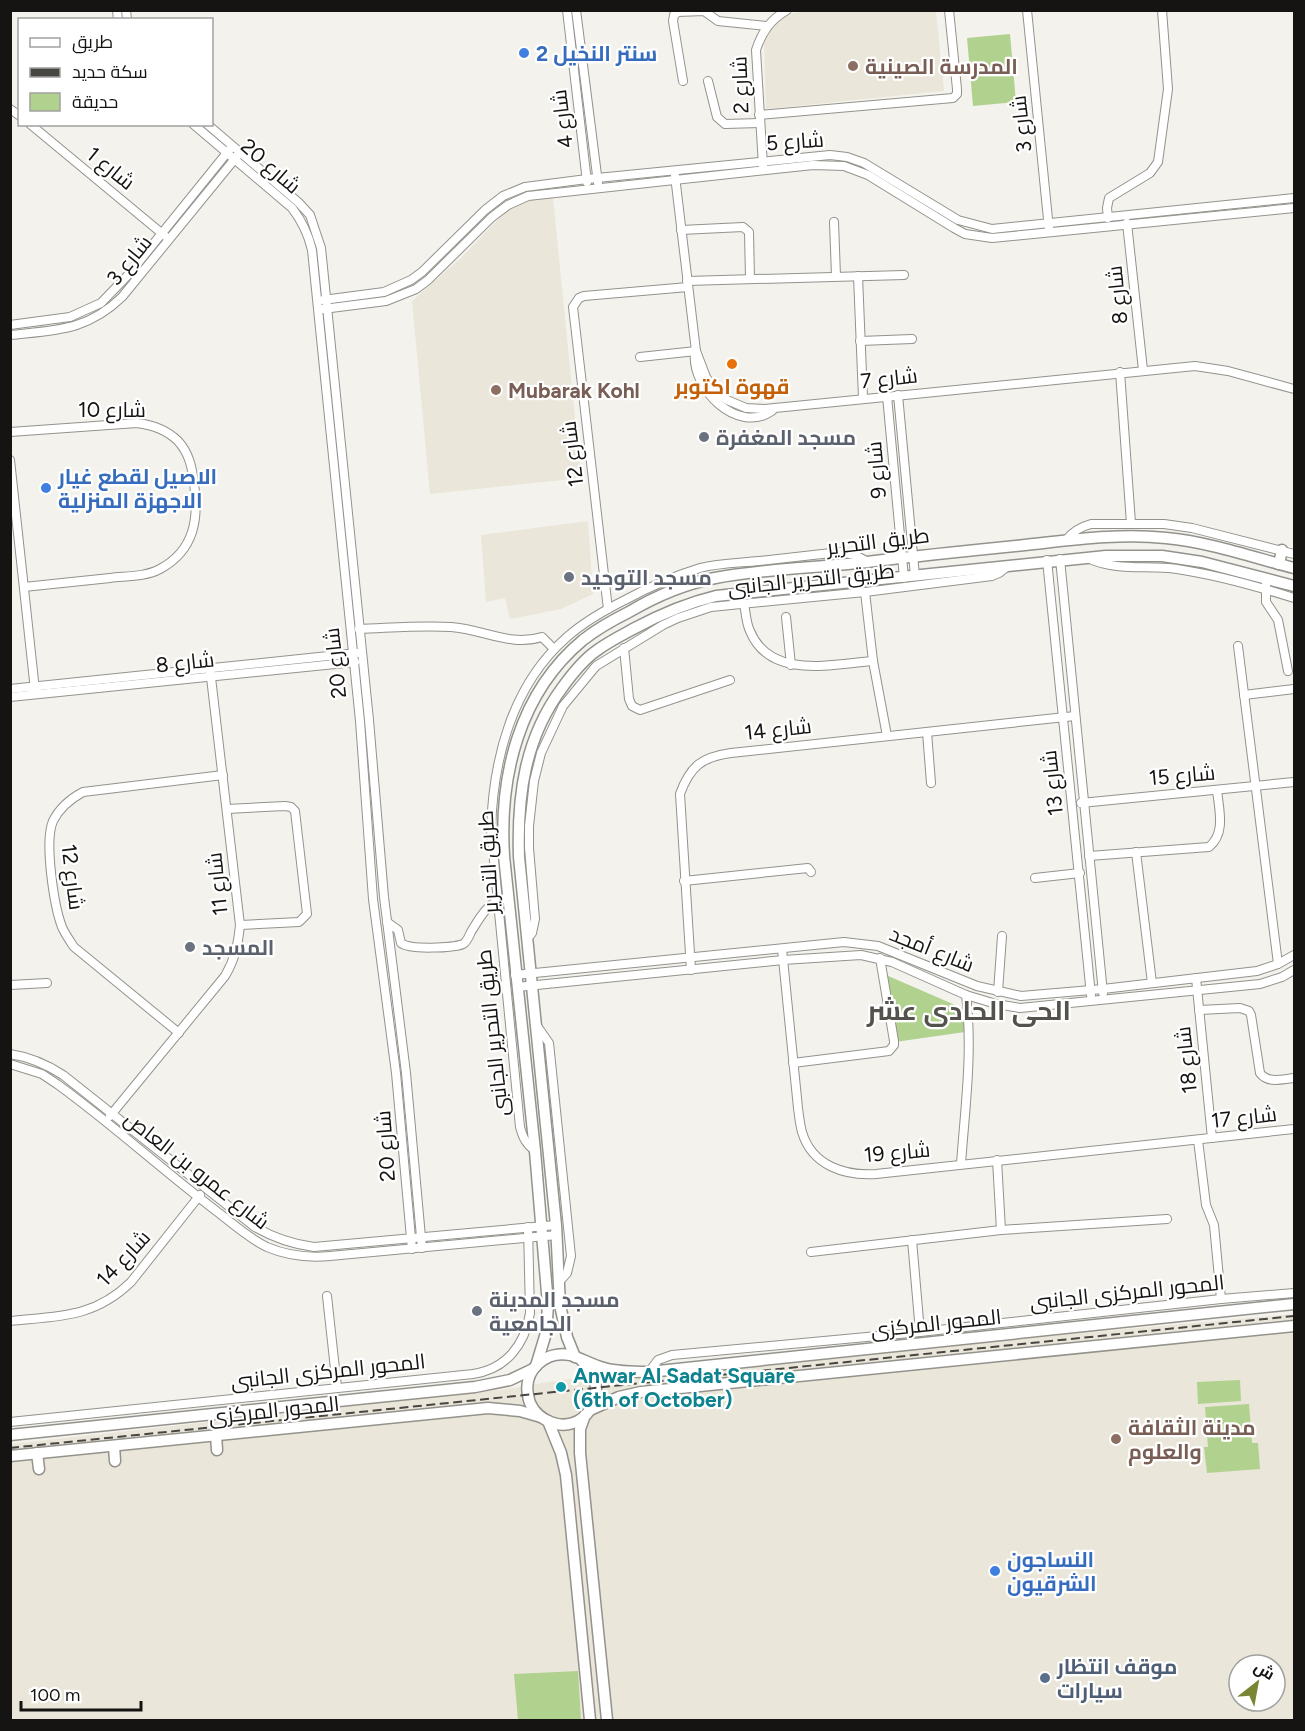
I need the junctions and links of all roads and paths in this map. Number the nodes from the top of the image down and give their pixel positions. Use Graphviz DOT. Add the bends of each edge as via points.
graph roads {
  1 [pos="567,10"];
  2 [pos="576,10"];
  3 [pos="787,10"];
  4 [pos="949,10"];
  5 [pos="1027,10"];
  6 [pos="1162,10"];
  7 [pos="766,26"];
  8 [pos="683,81"];
  9 [pos="708,81"];
  10 [pos="759,119"];
  11 [pos="32,126"];
  12 [pos="196,126"];
  13 [pos="209,126"];
  14 [pos="230,148"];
  15 [pos="238,155"];
  16 [pos="762,161"];
  17 [pos="763,170"];
  18 [pos="675,171"];
  19 [pos="597,178"];
  20 [pos="587,179"];
  21 [pos="676,180"];
  22 [pos="588,188"];
  23 [pos="598,188"];
  24 [pos="1294,198"];
  25 [pos="1294,208"];
  26 [pos="1126,216"];
  27 [pos="1107,218"];
  28 [pos="834,222"];
  29 [pos="1048,224"];
  30 [pos="1127,225"];
  31 [pos="681,230"];
  32 [pos="162,233"];
  33 [pos="1050,233"];
  34 [pos="169,239"];
  35 [pos="904,275"];
  36 [pos="836,276"];
  37 [pos="858,276"];
  38 [pos="750,279"];
  39 [pos="687,284"];
  40 [pos="327,299"];
  41 [pos="318,300"];
  42 [pos="328,308"];
  43 [pos="319,309"];
  44 [pos="10,325"];
  45 [pos="10,335"];
  46 [pos="912,339"];
  47 [pos="860,341"];
  48 [pos="696,351"];
  49 [pos="640,357"];
  50 [pos="1143,370"];
  51 [pos="1120,372"];
  52 [pos="1294,389"];
  53 [pos="898,395"];
  54 [pos="887,396"];
  55 [pos="862,398"];
  56 [pos="777,407"];
  57 [pos="10,432"];
  58 [pos="10,460"];
  59 [pos="1131,523"];
  60 [pos="1066,540"];
  61 [pos="1282,550"];
  62 [pos="1294,554"];
  63 [pos="907,557"];
  64 [pos="1060,559"];
  65 [pos="1047,560"];
  66 [pos="868,562"];
  67 [pos="1279,564"];
  68 [pos="1009,565"];
  69 [pos="1294,568"];
  70 [pos="909,577"];
  71 [pos="1266,584"];
  72 [pos="1294,586"];
  73 [pos="24,587"];
  74 [pos="820,591"];
  75 [pos="865,592"];
  76 [pos="1294,598"];
  77 [pos="744,604"];
  78 [pos="608,609"];
  79 [pos="786,617"];
  80 [pos="359,629"];
  81 [pos="1238,646"];
  82 [pos="624,648"];
  83 [pos="554,649"];
  84 [pos="362,657"];
  85 [pos="352,658"];
  86 [pos="873,661"];
  87 [pos="791,665"];
  88 [pos="1288,671"];
  89 [pos="210,673"];
  90 [pos="730,680"];
  91 [pos="10,689"];
  92 [pos="1294,689"];
  93 [pos="35,691"];
  94 [pos="1244,695"];
  95 [pos="10,697"];
  96 [pos="1075,716"];
  97 [pos="1063,718"];
  98 [pos="927,732"];
  99 [pos="887,736"];
  100 [pos="223,775"];
  101 [pos="1294,782"];
  102 [pos="931,783"];
  103 [pos="1255,787"];
  104 [pos="1217,790"];
  105 [pos="1084,803"];
  106 [pos="1072,804"];
  107 [pos="227,809"];
  108 [pos="1136,852"];
  109 [pos="1089,856"];
  110 [pos="811,872"];
  111 [pos="1080,873"];
  112 [pos="1035,878"];
  113 [pos="684,881"];
  114 [pos="502,899"];
  115 [pos="387,922"];
  116 [pos="240,926"];
  117 [pos="1002,936"];
  118 [pos="528,938"];
  119 [pos="782,949"];
  120 [pos="1294,955"];
  121 [pos="880,958"];
  122 [pos="690,959"];
  123 [pos="783,960"];
  124 [pos="1278,964"];
  125 [pos="691,970"];
  126 [pos="1294,970"];
  127 [pos="1196,978"];
  128 [pos="531,980"];
  129 [pos="516,981"];
  130 [pos="1152,982"];
  131 [pos="47,983"];
  132 [pos="10,986"];
  133 [pos="1103,989"];
  134 [pos="1091,990"];
  135 [pos="1197,991"];
  136 [pos="998,992"];
  137 [pos="966,995"];
  138 [pos="1104,1000"];
  139 [pos="1092,1001"];
  140 [pos="1199,1010"];
  141 [pos="535,1023"];
  142 [pos="179,1033"];
  143 [pos="10,1053"];
  144 [pos="793,1063"];
  145 [pos="10,1064"];
  146 [pos="1294,1078"];
  147 [pos="112,1113"];
  148 [pos="105,1122"];
  149 [pos="1294,1130"];
  150 [pos="1212,1138"];
  151 [pos="1198,1140"];
  152 [pos="535,1151"];
  153 [pos="997,1160"];
  154 [pos="961,1164"];
  155 [pos="204,1189"];
  156 [pos="198,1197"];
  157 [pos="1167,1219"];
  158 [pos="528,1227"];
  159 [pos="557,1230"];
  160 [pos="1001,1230"];
  161 [pos="541,1231"];
  162 [pos="421,1237"];
  163 [pos="529,1237"];
  164 [pos="411,1238"];
  165 [pos="912,1240"];
  166 [pos="422,1248"];
  167 [pos="412,1249"];
  168 [pos="812,1252"];
  169 [pos="559,1282"];
  170 [pos="1294,1293"];
  171 [pos="327,1296"];
  172 [pos="1221,1299"];
  173 [pos="1294,1304"];
  174 [pos="1054,1318"];
  175 [pos="10,1321"];
  176 [pos="1294,1326"];
  177 [pos="1055,1330"];
  178 [pos="920,1332"];
  179 [pos="578,1359"];
  180 [pos="534,1367"];
  181 [pos="649,1372"];
  182 [pos="473,1374"];
  183 [pos="475,1387"];
  184 [pos="337,1388"];
  185 [pos="153,1408"];
  186 [pos="588,1413"];
  187 [pos="544,1419"];
  188 [pos="154,1421"];
  189 [pos="10,1422"];
  190 [pos="10,1435"];
  191 [pos="216,1435"];
  192 [pos="114,1446"];
  193 [pos="217,1450"];
  194 [pos="37,1453"];
  195 [pos="10,1456"];
  196 [pos="115,1461"];
  197 [pos="39,1469"];
  198 [pos="590,1553"];
  199 [pos="574,1554"];
  200 [pos="590,1720"];
  201 [pos="607,1720"];
  1 -- 20 [label="street, شارع 4"];
  2 -- 19 [label="street, شارع 4"];
  3 -- 7 [label="street"];
  4 -- 10 [label="street" via="957,89 953,98"];
  5 -- 29 [label="street, شارع 3"];
  6 -- 27 [label="street" via="1168,88 1158,162 1150,173 1109,198"];
  7 -- 8 [label="street" via="718,21 704,11 678,12 673,21"];
  7 -- 10 [label="street, شارع 2" via="756,50"];
  9 -- 10 [label="street" via="717,117 725,124"];
  10 -- 16 [label="street, شارع 2"];
  11 -- 32 [label="street, شارع 1"];
  12 -- 14 [label="street, شارع 20"];
  13 -- 14 [label="street, شارع 20"];
  14 -- 15 [label="street, شارع 20"];
  14 -- 32 [label="street, شارع 3"];
  15 -- 34 [label="street, شارع 3"];
  15 -- 40 [label="street, شارع 20" via="286,189 310,215 321,248"];
  15 -- 41 [label="street, شارع 20" via="302,220 312,250"];
  16 -- 17 [label="street, شارع 2"];
  16 -- 18 [label="street, شارع 5"];
  16 -- 29 [label="street, شارع 5" via="847,157 969,224 992,229"];
  17 -- 21 [label="street, شارع 5"];
  17 -- 33 [label="street, شارع 5" via="844,166 868,175 965,234 992,238"];
  18 -- 19 [label="street, شارع 5"];
  18 -- 21 [label="street, شارع 7"];
  19 -- 20 [label="street, شارع 5"];
  19 -- 23 [label="street, شارع 4"];
  20 -- 22 [label="street, شارع 4"];
  20 -- 40 [label="street, شارع 5" via="525,187 503,196 411,280 384,292"];
  21 -- 23 [label="street, شارع 5"];
  21 -- 31 [label="street, شارع 7"];
  22 -- 23 [label="street, شارع 5"];
  22 -- 42 [label="street, شارع 5" via="528,196 508,205 428,280 408,293 386,301"];
  24 -- 26 [label="street, شارع 5"];
  25 -- 30 [label="street, شارع 5"];
  26 -- 27 [label="street, شارع 5"];
  26 -- 30 [label="street, شارع 8"];
  27 -- 29 [label="street, شارع 5"];
  28 -- 36 [label="street"];
  29 -- 33 [label="street, شارع 3"];
  30 -- 33 [label="street, شارع 5"];
  30 -- 50 [label="street, شارع 8"];
  31 -- 38 [label="street" via="747,228"];
  31 -- 39 [label="street, شارع 7"];
  32 -- 34 [label="street, شارع 1"];
  32 -- 44 [label="street, شارع 3" via="101,303 70,317"];
  34 -- 45 [label="street, شارع 3" via="122,297 90,321"];
  35 -- 37 [label="street"];
  36 -- 37 [label="street"];
  36 -- 38 [label="street"];
  37 -- 47 [label="street"];
  38 -- 39 [label="street"];
  39 -- 48 [label="street, شارع 7"];
  39 -- 78 [label="street, شارع 12" via="579,298 573,307"];
  40 -- 41 [label="street, شارع 5"];
  40 -- 42 [label="street, شارع 20"];
  41 -- 43 [label="street, شارع 20"];
  42 -- 43 [label="street, شارع 5"];
  42 -- 80 [label="street, شارع 20"];
  43 -- 85 [label="street, شارع 20"];
  46 -- 47 [label="street"];
  47 -- 55 [label="street"];
  48 -- 49 [label="street"];
  48 -- 56 [label="street, شارع 7" via="715,392 737,406 756,410"];
  48 -- 56 [label="street" via="698,378 717,403 733,413 758,417"];
  50 -- 51 [label="street, شارع 7"];
  50 -- 52 [label="street, شارع 7" via="1209,367"];
  51 -- 53 [label="street, شارع 7"];
  51 -- 59 [label="street"];
  53 -- 54 [label="street, شارع 7"];
  53 -- 63 [label="street, شارع 9"];
  54 -- 55 [label="street, شارع 7"];
  54 -- 63 [label="street, شارع 9"];
  55 -- 56 [label="street, شارع 7"];
  57 -- 73 [label="street, شارع 10" via="153,425 185,450 192,465 197,506 195,525 185,545 159,569 138,575"];
  58 -- 73 [label="street"];
  59 -- 60 [label="street" via="1091,524 1072,532"];
  59 -- 61 [label="street" via="1192,528"];
  60 -- 63 [label="main road, طريق التحرير"];
  60 -- 67 [label="main road, طريق التحرير" via="1169,538"];
  61 -- 62 [label="street"];
  61 -- 67 [label="main road"];
  63 -- 66 [label="main road, طريق التحرير"];
  63 -- 70 [label="street, شارع 9"];
  64 -- 65 [label="main road, طريق التحرير"];
  64 -- 71 [label="main road, طريق التحرير" via="1162,556 1202,562"];
  64 -- 96 [label="street, شارع 13"];
  65 -- 68 [label="main road, طريق التحرير"];
  65 -- 97 [label="street, شارع 13"];
  66 -- 78 [label="street, طريق التحرير الجانبى" via="840,552 716,565 653,585"];
  66 -- 114 [label="main road, طريق التحرير" via="740,574 692,584 662,594 604,626 566,656 528,709 512,756 502,822"];
  67 -- 69 [label="main road, طريق التحرير"];
  68 -- 70 [label="main road, طريق التحرير"];
  68 -- 75 [label="street, طريق التحرير الجانبى" via="992,576"];
  70 -- 74 [label="main road, طريق التحرير"];
  71 -- 72 [label="main road, طريق التحرير"];
  71 -- 76 [label="street"];
  71 -- 88 [label="street" via="1266,602 1281,628"];
  73 -- 93 [label="street"];
  74 -- 75 [label="street, طريق التحرير الجانبى"];
  74 -- 77 [label="street, طريق التحرير الجانبى"];
  74 -- 118 [label="main road, طريق التحرير" via="716,596 695,601 614,639 577,668 543,717 523,779 518,836"];
  75 -- 86 [label="street"];
  77 -- 82 [label="street, طريق التحرير الجانبى" via="694,612"];
  77 -- 87 [label="street" via="748,629 755,642 777,661"];
  78 -- 83 [label="street, طريق التحرير الجانبى"];
  79 -- 87 [label="street"];
  80 -- 83 [label="street" via="450,627 511,640 542,637"];
  80 -- 84 [label="street, شارع 20"];
  81 -- 94 [label="street"];
  82 -- 90 [label="street" via="628,699 640,710"];
  82 -- 118 [label="street, طريق التحرير الجانبى" via="596,666 573,692 554,721 541,753 529,826 536,919"];
  83 -- 114 [label="street, طريق التحرير الجانبى" via="519,700 498,763 490,830"];
  84 -- 85 [label="street, شارع 8"];
  84 -- 115 [label="street, شارع 20"];
  85 -- 89 [label="street, شارع 8"];
  85 -- 164 [label="street, شارع 20" via="373,899 396,1073"];
  86 -- 87 [label="street"];
  86 -- 99 [label="street"];
  89 -- 93 [label="street, شارع 8"];
  89 -- 100 [label="street, شارع 11"];
  91 -- 93 [label="street, شارع 8"];
  92 -- 94 [label="street"];
  93 -- 95 [label="street, شارع 8"];
  94 -- 103 [label="street"];
  96 -- 97 [label="street, شارع 14"];
  96 -- 105 [label="street, شارع 13"];
  97 -- 98 [label="street, شارع 14"];
  97 -- 106 [label="street, شارع 13"];
  98 -- 99 [label="street, شارع 14"];
  98 -- 102 [label="street"];
  99 -- 113 [label="street, شارع 14" via="714,755 698,764 686,777 680,794"];
  100 -- 107 [label="street, شارع 11"];
  100 -- 142 [label="street, شارع 12" via="83,792 59,810 49,840 56,910 74,947"];
  101 -- 103 [label="street, شارع 15"];
  103 -- 104 [label="street, شارع 15"];
  103 -- 124 [label="street"];
  104 -- 105 [label="street, شارع 15"];
  104 -- 108 [label="street" via="1220,834 1209,847"];
  105 -- 106 [label="street, شارع 15"];
  105 -- 109 [label="street, شارع 13"];
  106 -- 111 [label="street, شارع 13"];
  107 -- 116 [label="street, شارع 11"];
  107 -- 116 [label="street" via="291,807 295,811 307,914 298,922"];
  108 -- 109 [label="street"];
  108 -- 130 [label="street"];
  109 -- 133 [label="street, شارع 13"];
  110 -- 113 [label="street" via="808,868"];
  111 -- 112 [label="street"];
  111 -- 134 [label="street, شارع 13"];
  113 -- 122 [label="street, شارع 14"];
  114 -- 115 [label="street" via="483,913 466,941 459,944 406,947 398,930"];
  114 -- 129 [label="main road, طريق التحرير"];
  114 -- 152 [label="street, طريق التحرير الجانبى" via="520,1127 522,1137"];
  115 -- 162 [label="street, شارع 20"];
  116 -- 142 [label="street, شارع 11" via="231,967"];
  117 -- 136 [label="street"];
  118 -- 128 [label="main road, طريق التحرير"];
  119 -- 122 [label="street, شارع أمجد"];
  119 -- 123 [label="street, شارع 19"];
  119 -- 136 [label="street, شارع أمجد" via="844,942 878,946"];
  120 -- 124 [label="street, شارع أمجد"];
  121 -- 123 [label="street, شارع أمجد" via="844,955"];
  121 -- 137 [label="street, شارع أمجد"];
  121 -- 144 [label="street" via="892,1048"];
  122 -- 125 [label="street, شارع 14"];
  122 -- 128 [label="street, شارع أمجد"];
  123 -- 125 [label="street, شارع أمجد"];
  123 -- 144 [label="street, شارع 19"];
  124 -- 127 [label="street, شارع أمجد" via="1257,971"];
  125 -- 128 [label="street, شارع أمجد"];
  126 -- 135 [label="street, شارع أمجد" via="1260,984"];
  127 -- 130 [label="street, شارع أمجد"];
  127 -- 135 [label="street, شارع 18"];
  128 -- 129 [label="street, شارع أمجد"];
  128 -- 141 [label="main road, طريق التحرير"];
  129 -- 152 [label="main road, طريق التحرير"];
  130 -- 133 [label="street, شارع أمجد"];
  131 -- 132 [label="street"];
  133 -- 134 [label="street, شارع أمجد"];
  133 -- 138 [label="street, شارع 13"];
  134 -- 136 [label="street, شارع أمجد" via="1021,996"];
  134 -- 139 [label="street, شارع 13"];
  135 -- 138 [label="street, شارع أمجد"];
  135 -- 140 [label="street, شارع 18"];
  137 -- 139 [label="street, شارع أمجد" via="1020,1008"];
  137 -- 154 [label="street" via="970,1045"];
  138 -- 139 [label="street, شارع أمجد"];
  140 -- 146 [label="street" via="1249,1011 1260,1073 1269,1080"];
  140 -- 150 [label="street, شارع 18"];
  141 -- 159 [label="main road, طريق التحرير"];
  141 -- 169 [label="street, طريق التحرير الجانبى" via="549,1043 571,1256 567,1272"];
  142 -- 147 [label="street, شارع 11"];
  143 -- 147 [label="street, شارع عمرو بن العاص" via="47,1065"];
  144 -- 154 [label="street, شارع 19" via="802,1134 819,1159 832,1167 861,1175"];
  145 -- 148 [label="street, شارع عمرو بن العاص" via="42,1074"];
  147 -- 148 [label="street, شارع 11"];
  147 -- 155 [label="street, شارع عمرو بن العاص"];
  148 -- 156 [label="street, شارع عمرو بن العاص"];
  149 -- 150 [label="street, شارع 17"];
  150 -- 151 [label="street, شارع 17"];
  151 -- 153 [label="street, شارع 19"];
  151 -- 172 [label="street" via="1206,1205 1214,1225"];
  152 -- 161 [label="main road, طريق التحرير"];
  153 -- 154 [label="street, شارع 19"];
  153 -- 160 [label="street"];
  155 -- 156 [label="street, شارع 14"];
  155 -- 164 [label="street, شارع عمرو بن العاص" via="255,1227 293,1244 314,1247"];
  156 -- 167 [label="street, شارع عمرو بن العاص" via="249,1236 286,1254 311,1257"];
  156 -- 175 [label="street, شارع 14" via="131,1282 103,1305 86,1311"];
  157 -- 160 [label="street"];
  158 -- 161 [label="street, شارع عمرو بن العاص"];
  158 -- 162 [label="street, شارع عمرو بن العاص"];
  158 -- 163 [label="street, المحور المركزى الجانبى"];
  159 -- 161 [label="street, شارع عمرو بن العاص"];
  159 -- 169 [label="main road, طريق التحرير"];
  160 -- 165 [label="street"];
  161 -- 163 [label="street, شارع عمرو بن العاص"];
  161 -- 180 [label="main road, طريق التحرير" via="548,1319"];
  162 -- 164 [label="street, شارع عمرو بن العاص"];
  162 -- 166 [label="street, شارع 20"];
  163 -- 166 [label="street, شارع عمرو بن العاص"];
  163 -- 182 [label="street, المحور المركزى الجانبى" via="528,1326 508,1359 490,1370"];
  164 -- 167 [label="street, شارع 20"];
  165 -- 168 [label="street"];
  165 -- 178 [label="street"];
  166 -- 167 [label="street, شارع عمرو بن العاص"];
  169 -- 179 [label="main road, طريق التحرير" via="562,1321"];
  170 -- 172 [label="street, المحور المركزى الجانبى"];
  171 -- 184 [label="street"];
  172 -- 174 [label="street, المحور المركزى الجانبى"];
  173 -- 177 [label="main road, المحور المركزى"];
  174 -- 177 [label="main road"];
  174 -- 178 [label="street, المحور المركزى الجانبى"];
  176 -- 186 [label="main road, المحور المركزى" via="641,1392 620,1397"];
  177 -- 181 [label="main road, المحور المركزى"];
  178 -- 181 [label="street, المحور المركزى الجانبى" via="664,1356"];
  179 -- 180 [label="main road" via="554,1355"];
  179 -- 181 [label="main road, المحور المركزى" via="603,1368"];
  179 -- 186 [label="main road" via="592,1372 597,1387"];
  180 -- 183 [label="main road, المحور المركزى" via="510,1380"];
  180 -- 187 [label="main road" via="527,1391 531,1406"];
  182 -- 183 [label="main road"];
  182 -- 184 [label="street, المحور المركزى الجانبى"];
  183 -- 188 [label="main road, المحور المركزى"];
  184 -- 185 [label="street, المحور المركزى الجانبى"];
  185 -- 188 [label="main road"];
  185 -- 189 [label="street, المحور المركزى الجانبى"];
  186 -- 187 [label="main road" via="563,1424"];
  186 -- 198 [label="main road" via="580,1429 579,1446"];
  187 -- 191 [label="main road, المحور المركزى" via="509,1409 488,1408"];
  187 -- 199 [label="main road" via="564,1464"];
  188 -- 190 [label="main road, المحور المركزى"];
  191 -- 192 [label="main road, المحور المركزى"];
  191 -- 193 [label="main road"];
  192 -- 194 [label="main road, المحور المركزى"];
  192 -- 196 [label="main road"];
  194 -- 195 [label="main road, المحور المركزى"];
  194 -- 197 [label="main road"];
  198 -- 199 [label="main road"];
  198 -- 201 [label="main road"];
  199 -- 200 [label="main road"];
}
